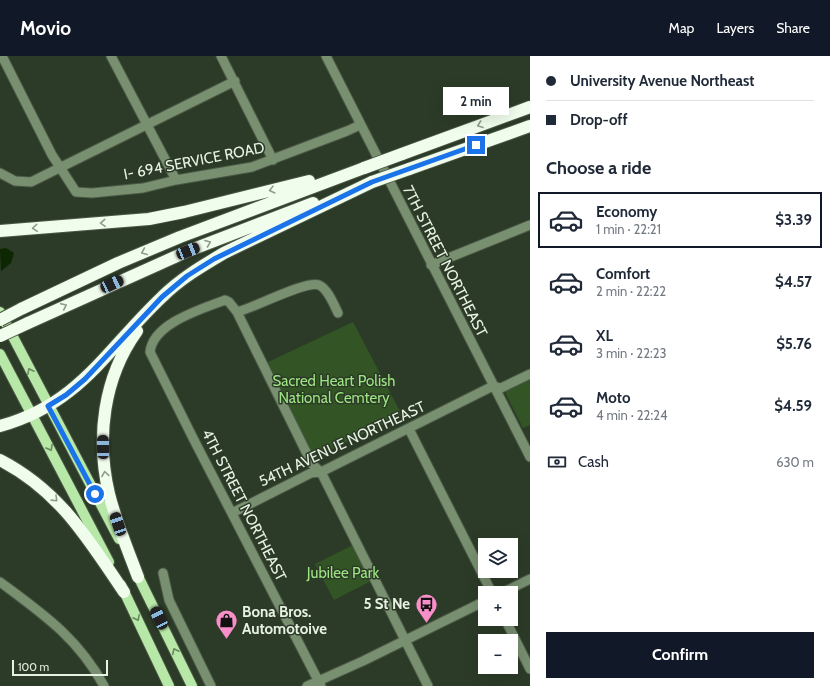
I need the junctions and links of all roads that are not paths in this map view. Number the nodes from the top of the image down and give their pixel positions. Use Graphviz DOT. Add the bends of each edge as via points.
graph roads {
  1 [pos="2,56"];
  2 [pos="111,56"];
  3 [pos="221,56"];
  4 [pos="326,56"];
  5 [pos="234,81"];
  6 [pos="530,107"];
  7 [pos="146,124"];
  8 [pos="360,125"];
  9 [pos="530,126"];
  10 [pos="273,160"];
  11 [pos="60,168"];
  12 [pos="364,168"];
  13 [pos="0,173"];
  14 [pos="176,180"];
  15 [pos="372,182"];
  16 [pos="529,227"];
  17 [pos="0,231"];
  18 [pos="431,265"];
  19 [pos="178,284"];
  20 [pos="0,312"];
  21 [pos="237,312"];
  22 [pos="338,314"];
  23 [pos="0,320"];
  24 [pos="0,336"];
  25 [pos="0,354"];
  26 [pos="530,374"];
  27 [pos="493,386"];
  28 [pos="48,406"];
  29 [pos="31,414"];
  30 [pos="0,426"];
  31 [pos="409,428"];
  32 [pos="530,457"];
  33 [pos="0,460"];
  34 [pos="321,472"];
  35 [pos="232,513"];
  36 [pos="163,573"];
  37 [pos="138,577"];
  38 [pos="530,579"];
  39 [pos="0,582"];
  40 [pos="488,586"];
  41 [pos="516,586"];
  42 [pos="124,592"];
  43 [pos="478,604"];
  44 [pos="508,626"];
  45 [pos="406,640"];
  46 [pos="530,669"];
  47 [pos="320,683"];
  48 [pos="104,686"];
  49 [pos="169,686"];
  50 [pos="192,686"];
  51 [pos="211,686"];
  52 [pos="307,686"];
  53 [pos="428,686"];
  1 -- 11 [label="street"];
  2 -- 7 [label="street"];
  3 -- 5 [label="street"];
  4 -- 8 [label="street, 7TH STREET NORTHEAST"];
  5 -- 7 [label="street"];
  5 -- 10 [label="street"];
  6 -- 12 [label="highway, one-way, bridge"];
  7 -- 11 [label="street"];
  7 -- 14 [label="street"];
  8 -- 10 [label="street, I- 694 SERVICE ROAD"];
  8 -- 18 [label="street, 7TH STREET NORTHEAST"];
  9 -- 15 [label="highway, bridge"];
  10 -- 14 [label="street, I- 694 SERVICE ROAD" via="252,167"];
  11 -- 13 [label="street" via="25,183"];
  11 -- 14 [label="street, I- 694 SERVICE ROAD" via="76,192 144,188"];
  12 -- 17 [label="highway, one-way" via="156,218"];
  12 -- 23 [label="highway, one-way, bridge" via="186,234"];
  15 -- 19 [label="highway" via="224,253"];
  24 -- 15 [label="highway, one-way, bridge" via="188,251"];
  16 -- 18 [label="street"];
  18 -- 27 [label="street, 7TH STREET NORTHEAST"];
  19 -- 28 [label="highway" via="155,304 85,379"];
  37 -- 19 [label="highway, one-way" via="108,489 103,454 104,414 114,375 129,344 154,308"];
  28 -- 20 [label="main road, one-way"];
  21 -- 22 [label="street" via="306,285 319,285 326,290"];
  21 -- 34 [label="street" via="312,464"];
  21 -- 35 [label="street, 4TH STREET NORTHEAST" via="230,302 225,300 186,316 157,335 151,344 150,352"];
  25 -- 29 [label="main road"];
  26 -- 27 [label="street, 54TH AVENUE NORTHEAST" via="501,388"];
  27 -- 31 [label="street, 54TH AVENUE NORTHEAST"];
  27 -- 32 [label="street, 7TH STREET NORTHEAST"];
  28 -- 29 [label="highway"];
  28 -- 37 [label="main road"];
  29 -- 30 [label="highway"];
  29 -- 42 [label="main road, one-way"];
  31 -- 34 [label="street, 54TH AVENUE NORTHEAST"];
  31 -- 40 [label="street"];
  33 -- 42 [label="highway, one-way" via="36,482 64,508"];
  34 -- 35 [label="street, 54TH AVENUE NORTHEAST" via="311,473"];
  34 -- 45 [label="street"];
  35 -- 47 [label="street, 4TH STREET NORTHEAST"];
  36 -- 51 [label="street" via="168,600"];
  50 -- 37 [label="main road, one-way"];
  38 -- 41 [label="street"];
  39 -- 48 [label="street" via="48,618 82,651"];
  42 -- 49 [label="main road, one-way"];
  43 -- 45 [label="street"];
  44 -- 46 [label="street"];
  45 -- 47 [label="street"];
  45 -- 53 [label="street"];
  47 -- 52 [label="street"];
}
